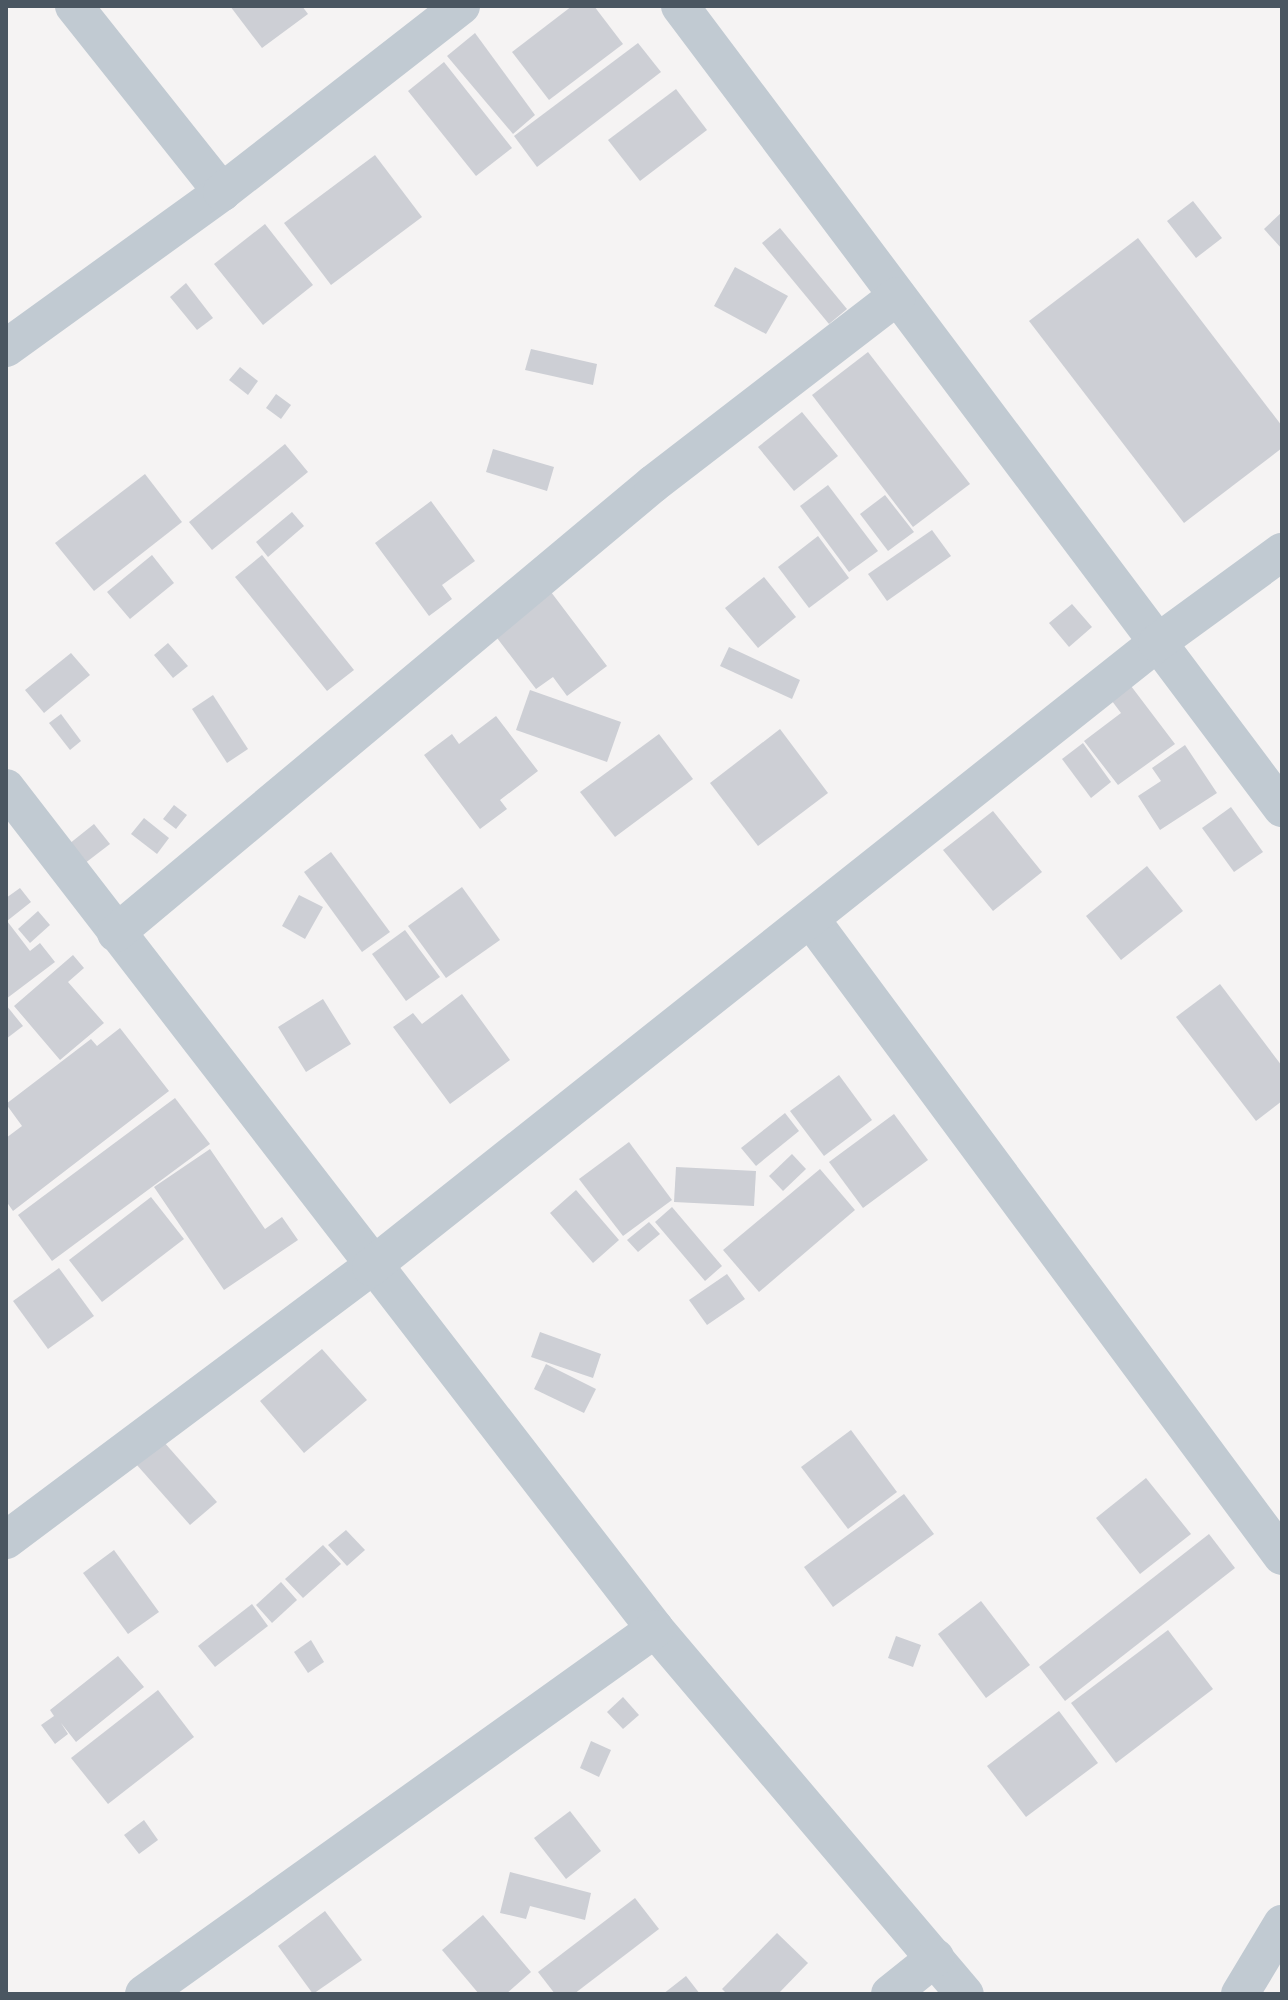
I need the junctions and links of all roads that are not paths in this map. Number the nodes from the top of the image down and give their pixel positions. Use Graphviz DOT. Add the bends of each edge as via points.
graph roads {
  1 [pos="74,6"];
  2 [pos="461,6"];
  3 [pos="680,6"];
  4 [pos="222,192"];
  5 [pos="897,296"];
  6 [pos="6,348"];
  7 [pos="1282,552"];
  8 [pos="1157,643"];
  9 [pos="6,788"];
  10 [pos="1282,808"];
  11 [pos="812,921"];
  12 [pos="116,933"];
  13 [pos="371,1267"];
  14 [pos="6,1540"];
  15 [pos="1282,1556"];
  16 [pos="655,1629"];
  17 [pos="1282,1924"];
  18 [pos="935,1958"];
  19 [pos="144,1994"];
  20 [pos="890,1994"];
  21 [pos="965,1994"];
  22 [pos="1240,1994"];
  1 -- 4 [label="street"];
  2 -- 4 [label="street"];
  3 -- 5 [label="street"];
  4 -- 6 [label="street"];
  5 -- 8 [label="street"];
  5 -- 12 [label="street" via="653,484"];
  7 -- 8 [label="street"];
  8 -- 10 [label="street"];
  8 -- 11 [label="street"];
  9 -- 12 [label="street"];
  11 -- 13 [label="street"];
  11 -- 15 [label="street"];
  12 -- 13 [label="street"];
  13 -- 14 [label="street"];
  13 -- 16 [label="street"];
  16 -- 18 [label="street"];
  16 -- 19 [label="street"];
  17 -- 22 [label="street"];
  18 -- 20 [label="street"];
  18 -- 21 [label="street"];
}
